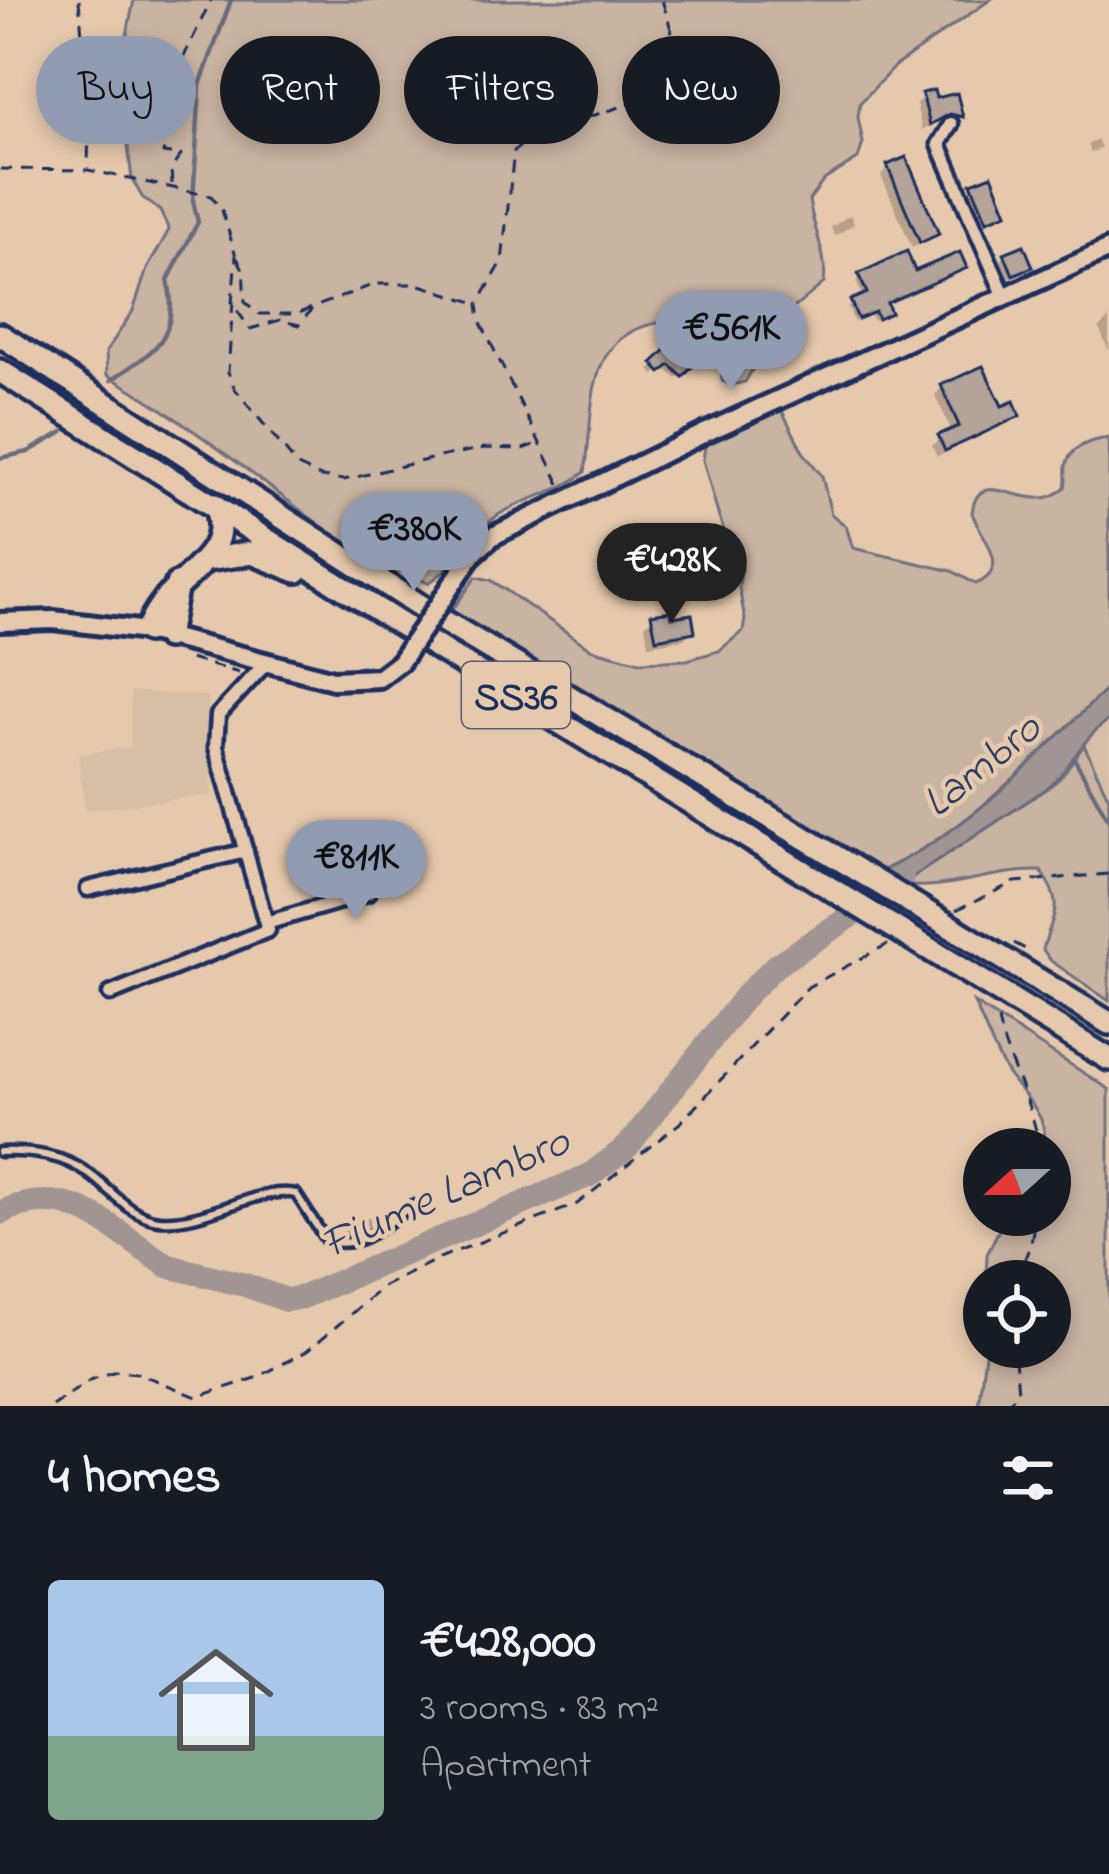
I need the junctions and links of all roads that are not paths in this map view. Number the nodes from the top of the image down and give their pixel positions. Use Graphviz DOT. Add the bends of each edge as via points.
graph roads {
  1 [pos="951,124"];
  2 [pos="1109,249"];
  3 [pos="1005,297"];
  4 [pos="0,335"];
  5 [pos="0,371"];
  6 [pos="215,505"];
  7 [pos="206,560"];
  8 [pos="0,622"];
  9 [pos="157,634"];
  10 [pos="443,651"];
  11 [pos="261,670"];
  12 [pos="246,851"];
  13 [pos="361,865"];
  14 [pos="88,889"];
  15 [pos="266,923"];
  16 [pos="110,994"];
  17 [pos="1109,1023"];
  18 [pos="1109,1059"];
  19 [pos="0,1152"];
  20 [pos="412,1205"];
  1 -- 3 [label="street" via="939,144"];
  2 -- 3 [label="street"];
  3 -- 11 [label="street, bridge" via="493,536 400,662 379,678"];
  4 -- 17 [label="highway, SS36, bridge" via="446,622"];
  5 -- 6 [label="highway, SS36"];
  6 -- 7 [label="highway" via="222,531"];
  6 -- 10 [label="highway, SS36"];
  7 -- 9 [label="highway" via="177,583"];
  7 -- 10 [label="highway" via="270,557"];
  8 -- 9 [label="street"];
  9 -- 11 [label="street"];
  10 -- 18 [label="highway, SS36, bridge"];
  11 -- 12 [label="street" via="225,704 216,729"];
  12 -- 14 [label="street"];
  12 -- 15 [label="street"];
  13 -- 15 [label="street" via="368,893"];
  15 -- 16 [label="street" via="268,930"];
  19 -- 20 [label="lane" via="57,1157 154,1220 200,1217 281,1190 296,1194 325,1239 349,1244"];
}
